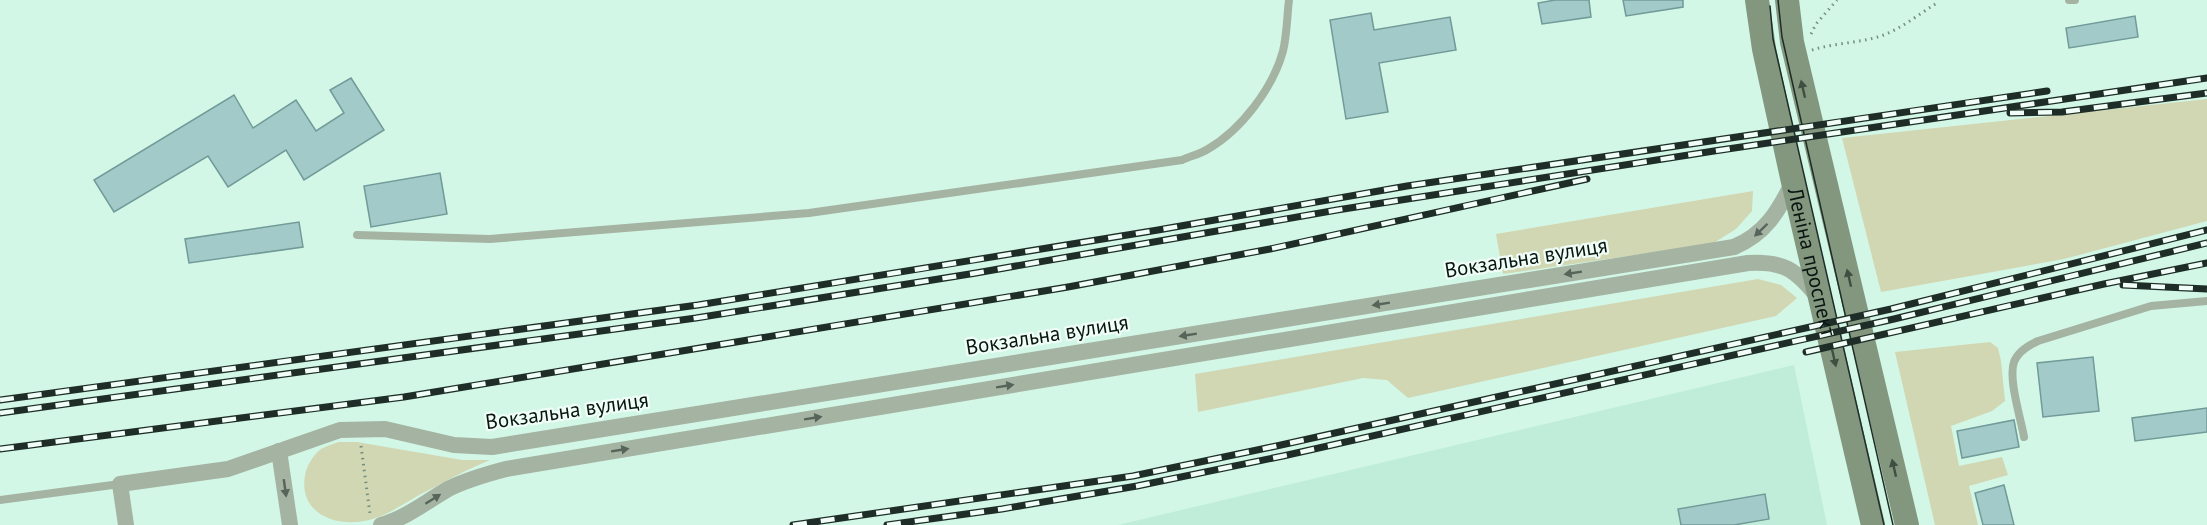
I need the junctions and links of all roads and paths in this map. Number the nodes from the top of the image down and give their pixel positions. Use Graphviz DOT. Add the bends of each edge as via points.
graph roads {
  1 [pos="1289,0"];
  2 [pos="1757,0"];
  3 [pos="1786,0"];
  4 [pos="1802,0"];
  5 [pos="2069,0"];
  6 [pos="2075,0"];
  7 [pos="1937,3"];
  8 [pos="1801,46"];
  9 [pos="1793,182"];
  10 [pos="357,235"];
  11 [pos="1821,301"];
  12 [pos="2207,301"];
  13 [pos="359,429"];
  14 [pos="2024,437"];
  15 [pos="279,451"];
  16 [pos="120,484"];
  17 [pos="0,500"];
  18 [pos="376,520"];
  19 [pos="126,525"];
  20 [pos="290,525"];
  21 [pos="1873,525"];
  22 [pos="1907,525"];
  1 -- 10 [label="lane" via="1283,51 1269,84 1244,120 1225,138 1182,160 797,214 490,239"];
  2 -- 9 [label="main road, Леніна проспект"];
  3 -- 8 [label="main road, Леніна проспект"];
  4 -- 8 [label="main road, Леніна проспект" via="1797,14"];
  5 -- 6 [label="lane"];
  7 -- 8 [label="path" via="1878,37"];
  22 -- 8 [label="main road, Леніна проспект, one-way"];
  9 -- 11 [label="main road, Леніна проспект"];
  9 -- 13 [label="street, Вокзальна вулиця, one-way" via="1760,233 1734,247 492,447 453,445 385,429"];
  18 -- 11 [label="street, Вокзальна вулиця, one-way" via="406,516 450,489 506,469 1748,263 1780,264 1802,278"];
  11 -- 21 [label="main road, Леніна проспект, one-way"];
  12 -- 14 [label="lane" via="2151,306 2028,346 2014,363 2013,376"];
  13 -- 15 [label="street, Вокзальна вулиця" via="340,430"];
  13 -- 18 [label="path"];
  15 -- 16 [label="street, Вокзальна вулиця" via="228,469"];
  15 -- 20 [label="street, one-way"];
  16 -- 17 [label="lane"];
  16 -- 19 [label="street"];
}
